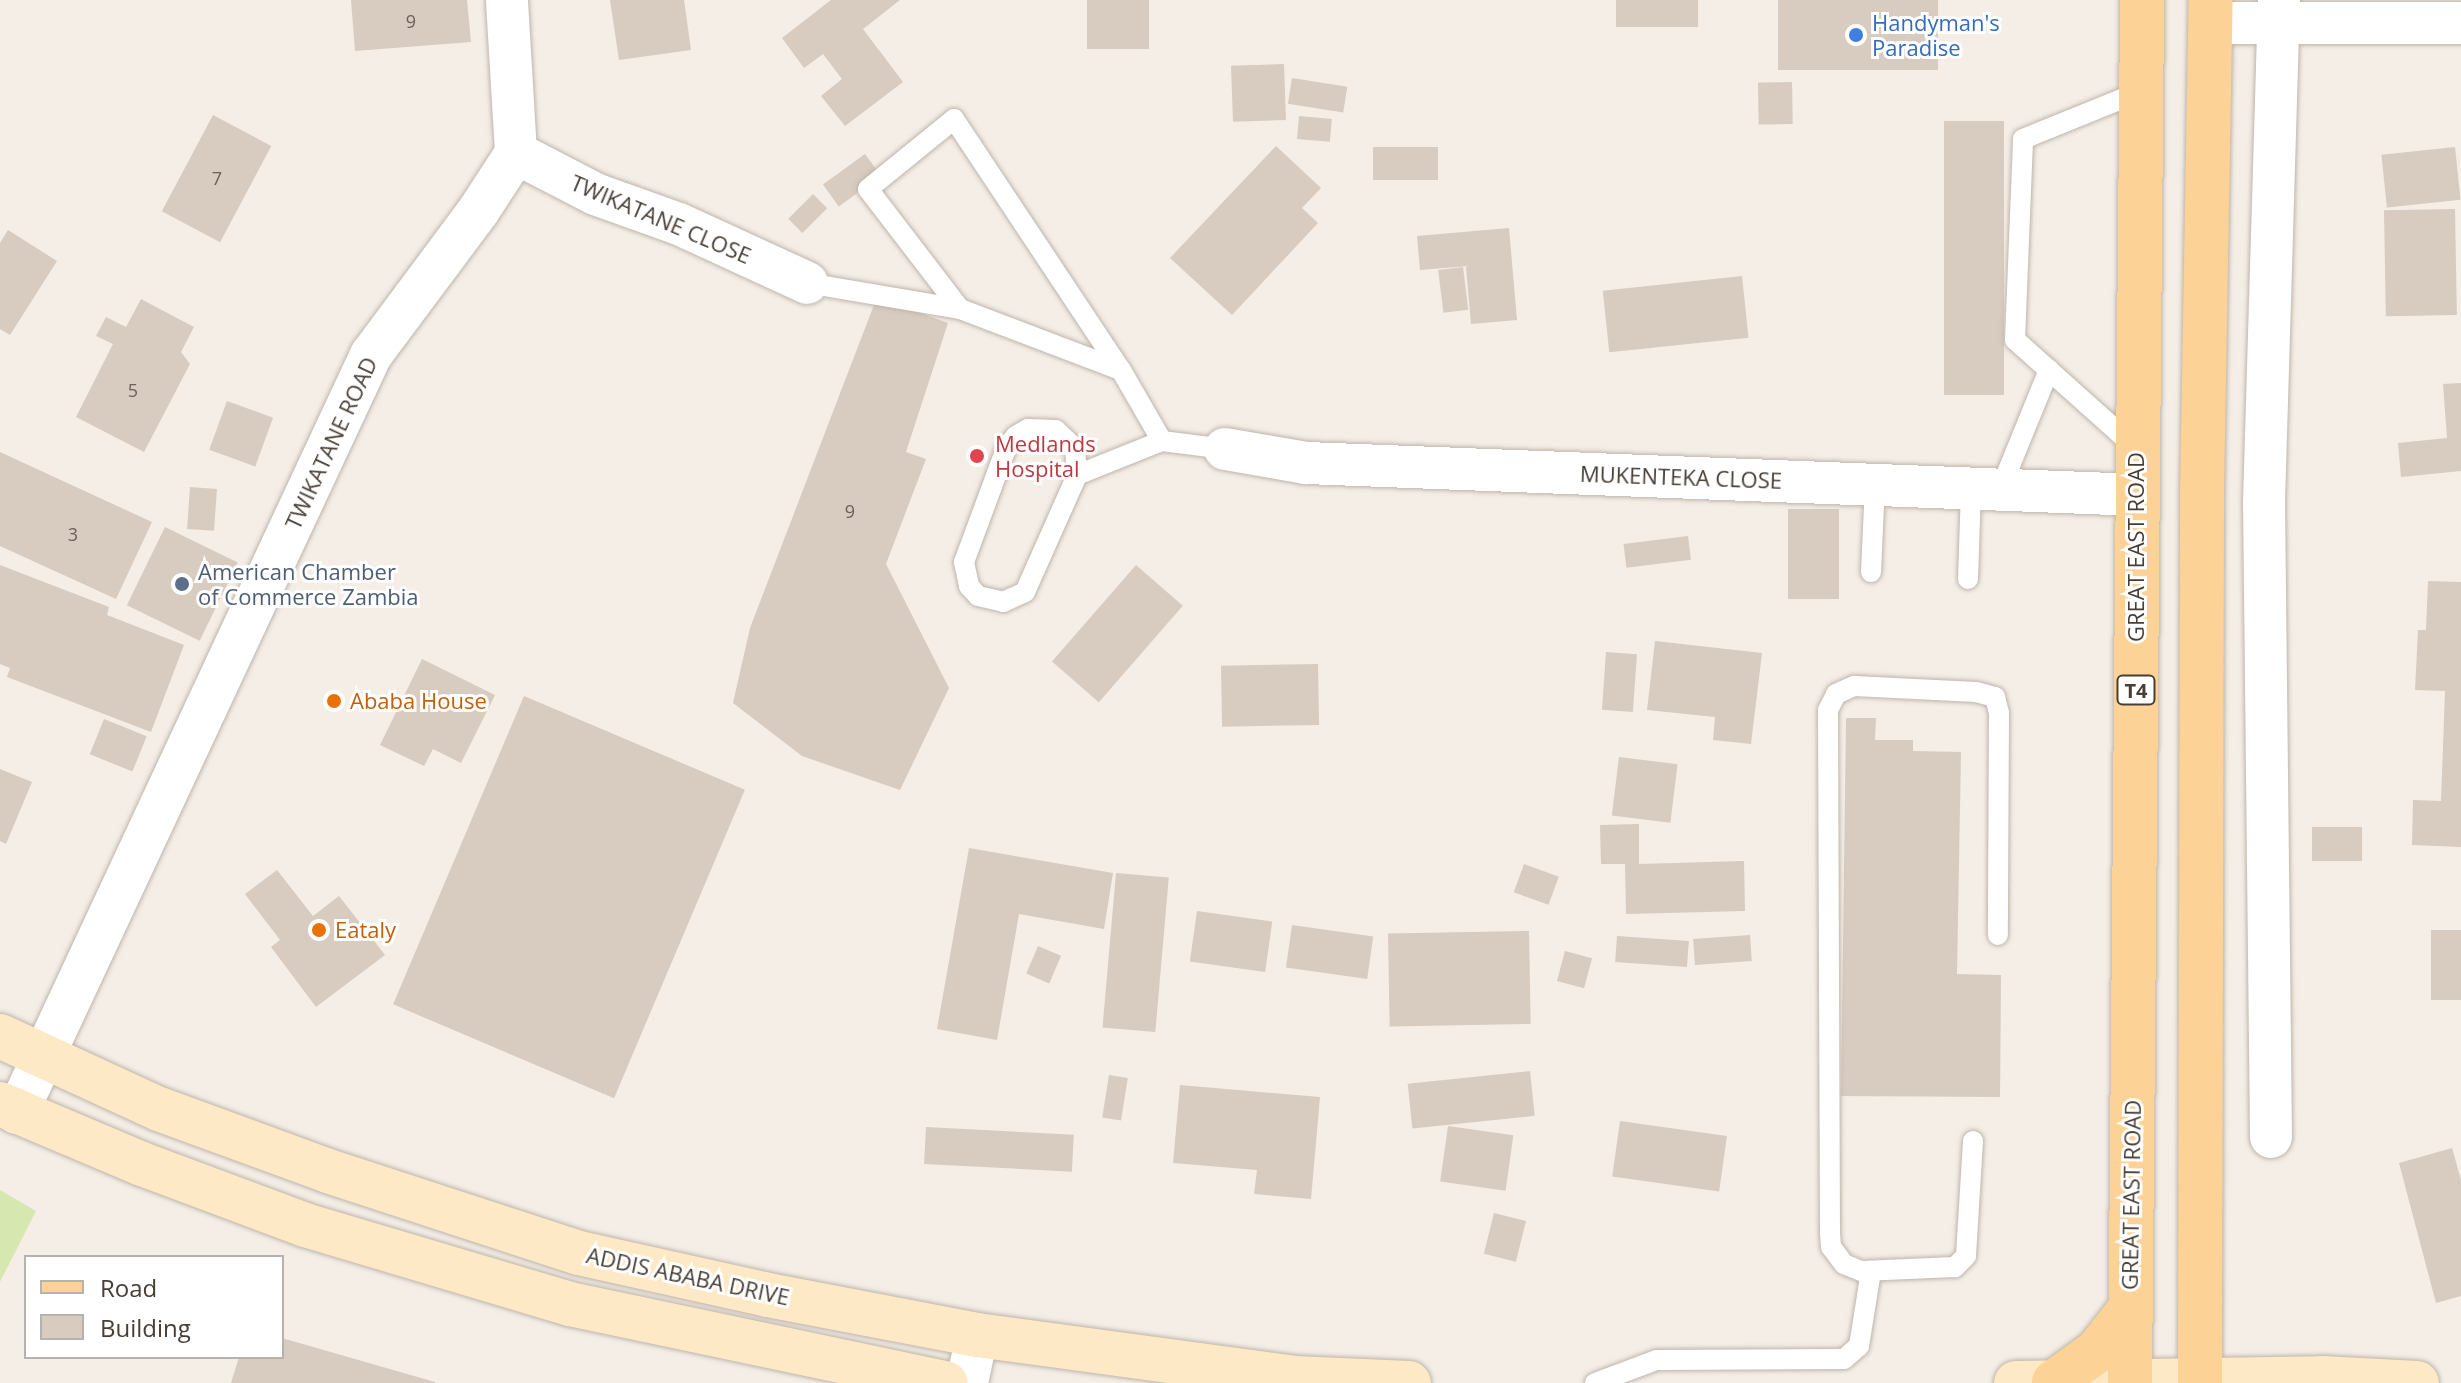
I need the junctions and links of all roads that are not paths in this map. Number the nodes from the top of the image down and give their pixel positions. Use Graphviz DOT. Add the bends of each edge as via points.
graph roads {
  1 [pos="507,0"];
  2 [pos="2142,0"];
  3 [pos="2279,10"];
  4 [pos="2211,11"];
  5 [pos="2461,23"];
  6 [pos="2141,91"];
  7 [pos="516,153"];
  8 [pos="807,283"];
  9 [pos="960,309"];
  10 [pos="1121,370"];
  11 [pos="2049,370"];
  12 [pos="1162,441"];
  13 [pos="2136,448"];
  14 [pos="1225,449"];
  15 [pos="1077,475"];
  16 [pos="1875,485"];
  17 [pos="1986,489"];
  18 [pos="2138,495"];
  19 [pos="1871,572"];
  20 [pos="1968,579"];
  21 [pos="1998,935"];
  22 [pos="0,1036"];
  23 [pos="45,1058"];
  24 [pos="8,1108"];
  25 [pos="2271,1137"];
  26 [pos="1973,1141"];
  27 [pos="1871,1271"];
  28 [pos="2130,1309"];
  29 [pos="977,1335"];
  30 [pos="2200,1381"];
  31 [pos="2054,1382"];
  32 [pos="2130,1382"];
  33 [pos="946,1383"];
  34 [pos="967,1383"];
  35 [pos="1409,1383"];
  36 [pos="1595,1383"];
  37 [pos="2016,1383"];
  38 [pos="2417,1383"];
  1 -- 7 [label="street"];
  2 -- 6 [label="main road, GREAT EAST ROAD / T4"];
  3 -- 4 [label="street"];
  3 -- 5 [label="street"];
  3 -- 25 [label="street" via="2264,502"];
  4 -- 30 [label="main road" via="2202,509"];
  6 -- 11 [label="lane" via="2023,139 2015,340"];
  6 -- 13 [label="main road, GREAT EAST ROAD / T4"];
  7 -- 8 [label="street, TWIKATANE CLOSE" via="595,194 679,224"];
  7 -- 23 [label="street, TWIKATANE ROAD" via="371,355"];
  8 -- 9 [label="lane"];
  9 -- 10 [label="lane"];
  9 -- 10 [label="lane" via="868,189 954,119"];
  10 -- 12 [label="lane"];
  11 -- 13 [label="lane"];
  11 -- 17 [label="lane"];
  12 -- 14 [label="lane"];
  12 -- 15 [label="lane"];
  13 -- 18 [label="main road, GREAT EAST ROAD / T4"];
  14 -- 16 [label="street, MUKENTEKA CLOSE" via="1306,463"];
  15 -- 15 [label="lane" via="1025,592 1003,602 978,596 969,586 964,562 1007,446 1028,429 1056,430 1075,448"];
  16 -- 17 [label="street, MUKENTEKA CLOSE"];
  16 -- 19 [label="lane"];
  17 -- 18 [label="street, MUKENTEKA CLOSE"];
  17 -- 20 [label="lane"];
  18 -- 28 [label="main road, GREAT EAST ROAD / T4"];
  21 -- 27 [label="lane" via="1995,697 1869,686 1836,694 1828,710 1830,1232 1831,1247 1844,1264"];
  22 -- 23 [label="main road, ADDIS ABABA DRIVE"];
  23 -- 24 [label="street, TWIKATANE ROAD"];
  23 -- 29 [label="main road, ADDIS ABABA DRIVE" via="173,1114 328,1171 579,1253"];
  24 -- 33 [label="main road" via="305,1225 570,1304"];
  26 -- 27 [label="lane" via="1966,1256 1955,1267"];
  27 -- 36 [label="lane" via="1859,1346 1844,1359 1657,1360"];
  28 -- 31 [label="main road" via="2097,1351"];
  28 -- 32 [label="main road, GREAT EAST ROAD / T4"];
  29 -- 34 [label="street"];
  29 -- 35 [label="main road, ADDIS ABABA DRIVE" via="1294,1378"];
  30 -- 32 [label="main road"];
  30 -- 38 [label="main road" via="2322,1378"];
  31 -- 32 [label="main road"];
  31 -- 37 [label="main road"];
}
